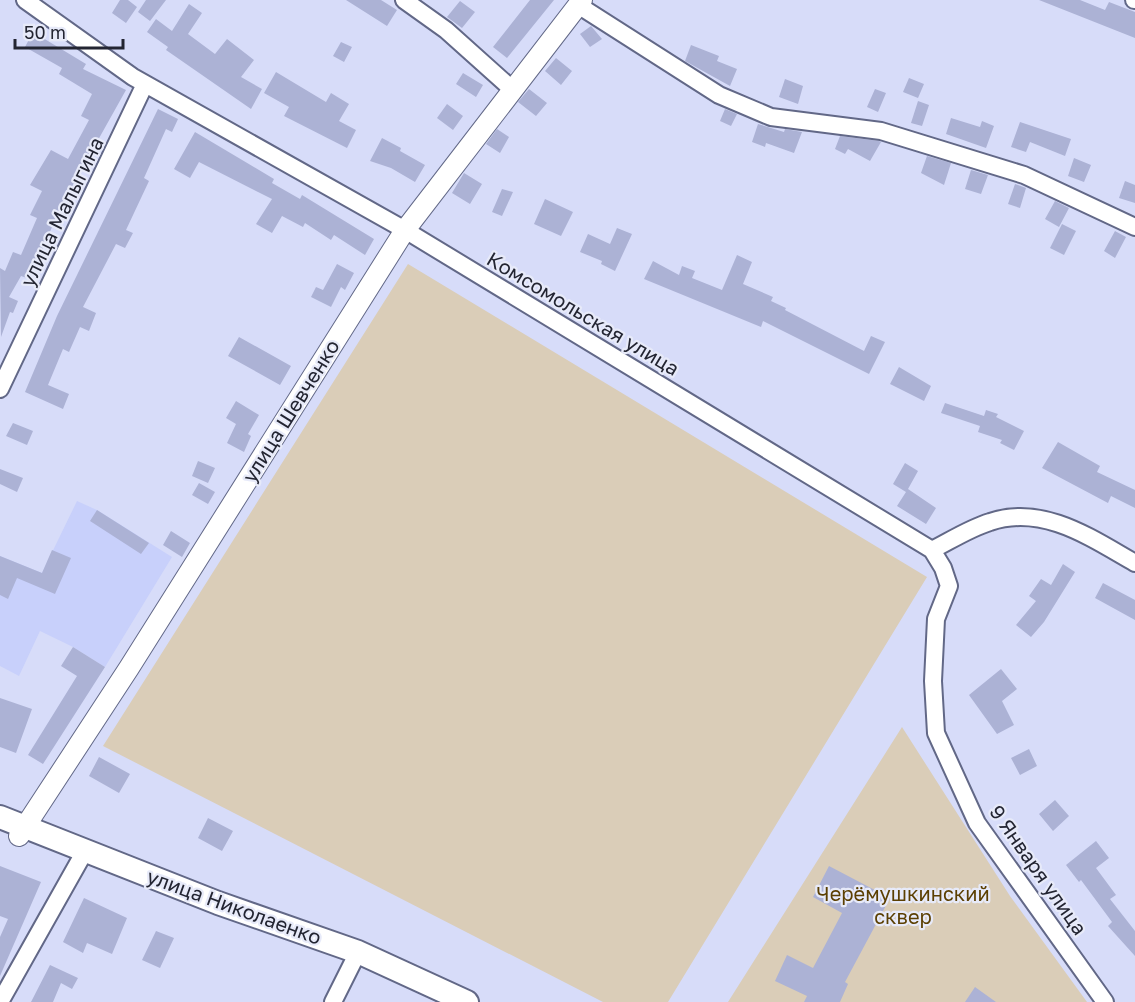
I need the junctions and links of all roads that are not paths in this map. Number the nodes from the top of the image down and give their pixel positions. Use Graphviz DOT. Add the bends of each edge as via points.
graph roads {
  1 [pos="25,0"];
  2 [pos="404,0"];
  3 [pos="580,2"];
  4 [pos="146,84"];
  5 [pos="513,90"];
  6 [pos="1135,227"];
  7 [pos="405,230"];
  8 [pos="0,389"];
  9 [pos="932,550"];
  10 [pos="1135,563"];
  11 [pos="0,817"];
  12 [pos="15,830"];
  13 [pos="82,855"];
  14 [pos="356,959"];
  15 [pos="0,1002"];
  16 [pos="333,1002"];
  17 [pos="434,1002"];
  18 [pos="466,1002"];
  19 [pos="1105,1002"];
  1 -- 4 [label="street, Комсомольская улица"];
  2 -- 5 [label="street" via="446,30"];
  3 -- 5 [label="street, улица Шевченко"];
  3 -- 6 [label="street" via="719,95 771,117 881,131 1024,174"];
  4 -- 7 [label="street, Комсомольская улица"];
  4 -- 8 [label="street, улица Малыгина"];
  5 -- 7 [label="street, улица Шевченко"];
  7 -- 9 [label="street, Комсомольская улица"];
  7 -- 12 [label="street, улица Шевченко" via="129,668"];
  9 -- 10 [label="street" via="990,521 1027,516 1070,527"];
  9 -- 19 [label="street, 9 Января улица" via="949,586 936,619 936,733 977,823"];
  11 -- 12 [label="main road, улица Николаенко"];
  12 -- 13 [label="main road, улица Николаенко"];
  13 -- 14 [label="main road, улица Николаенко" via="218,903"];
  13 -- 15 [label="street"];
  14 -- 16 [label="street"];
  14 -- 17 [label="main road, улица Николаенко"];
  14 -- 18 [label="main road, улица Николаенко"];
}
